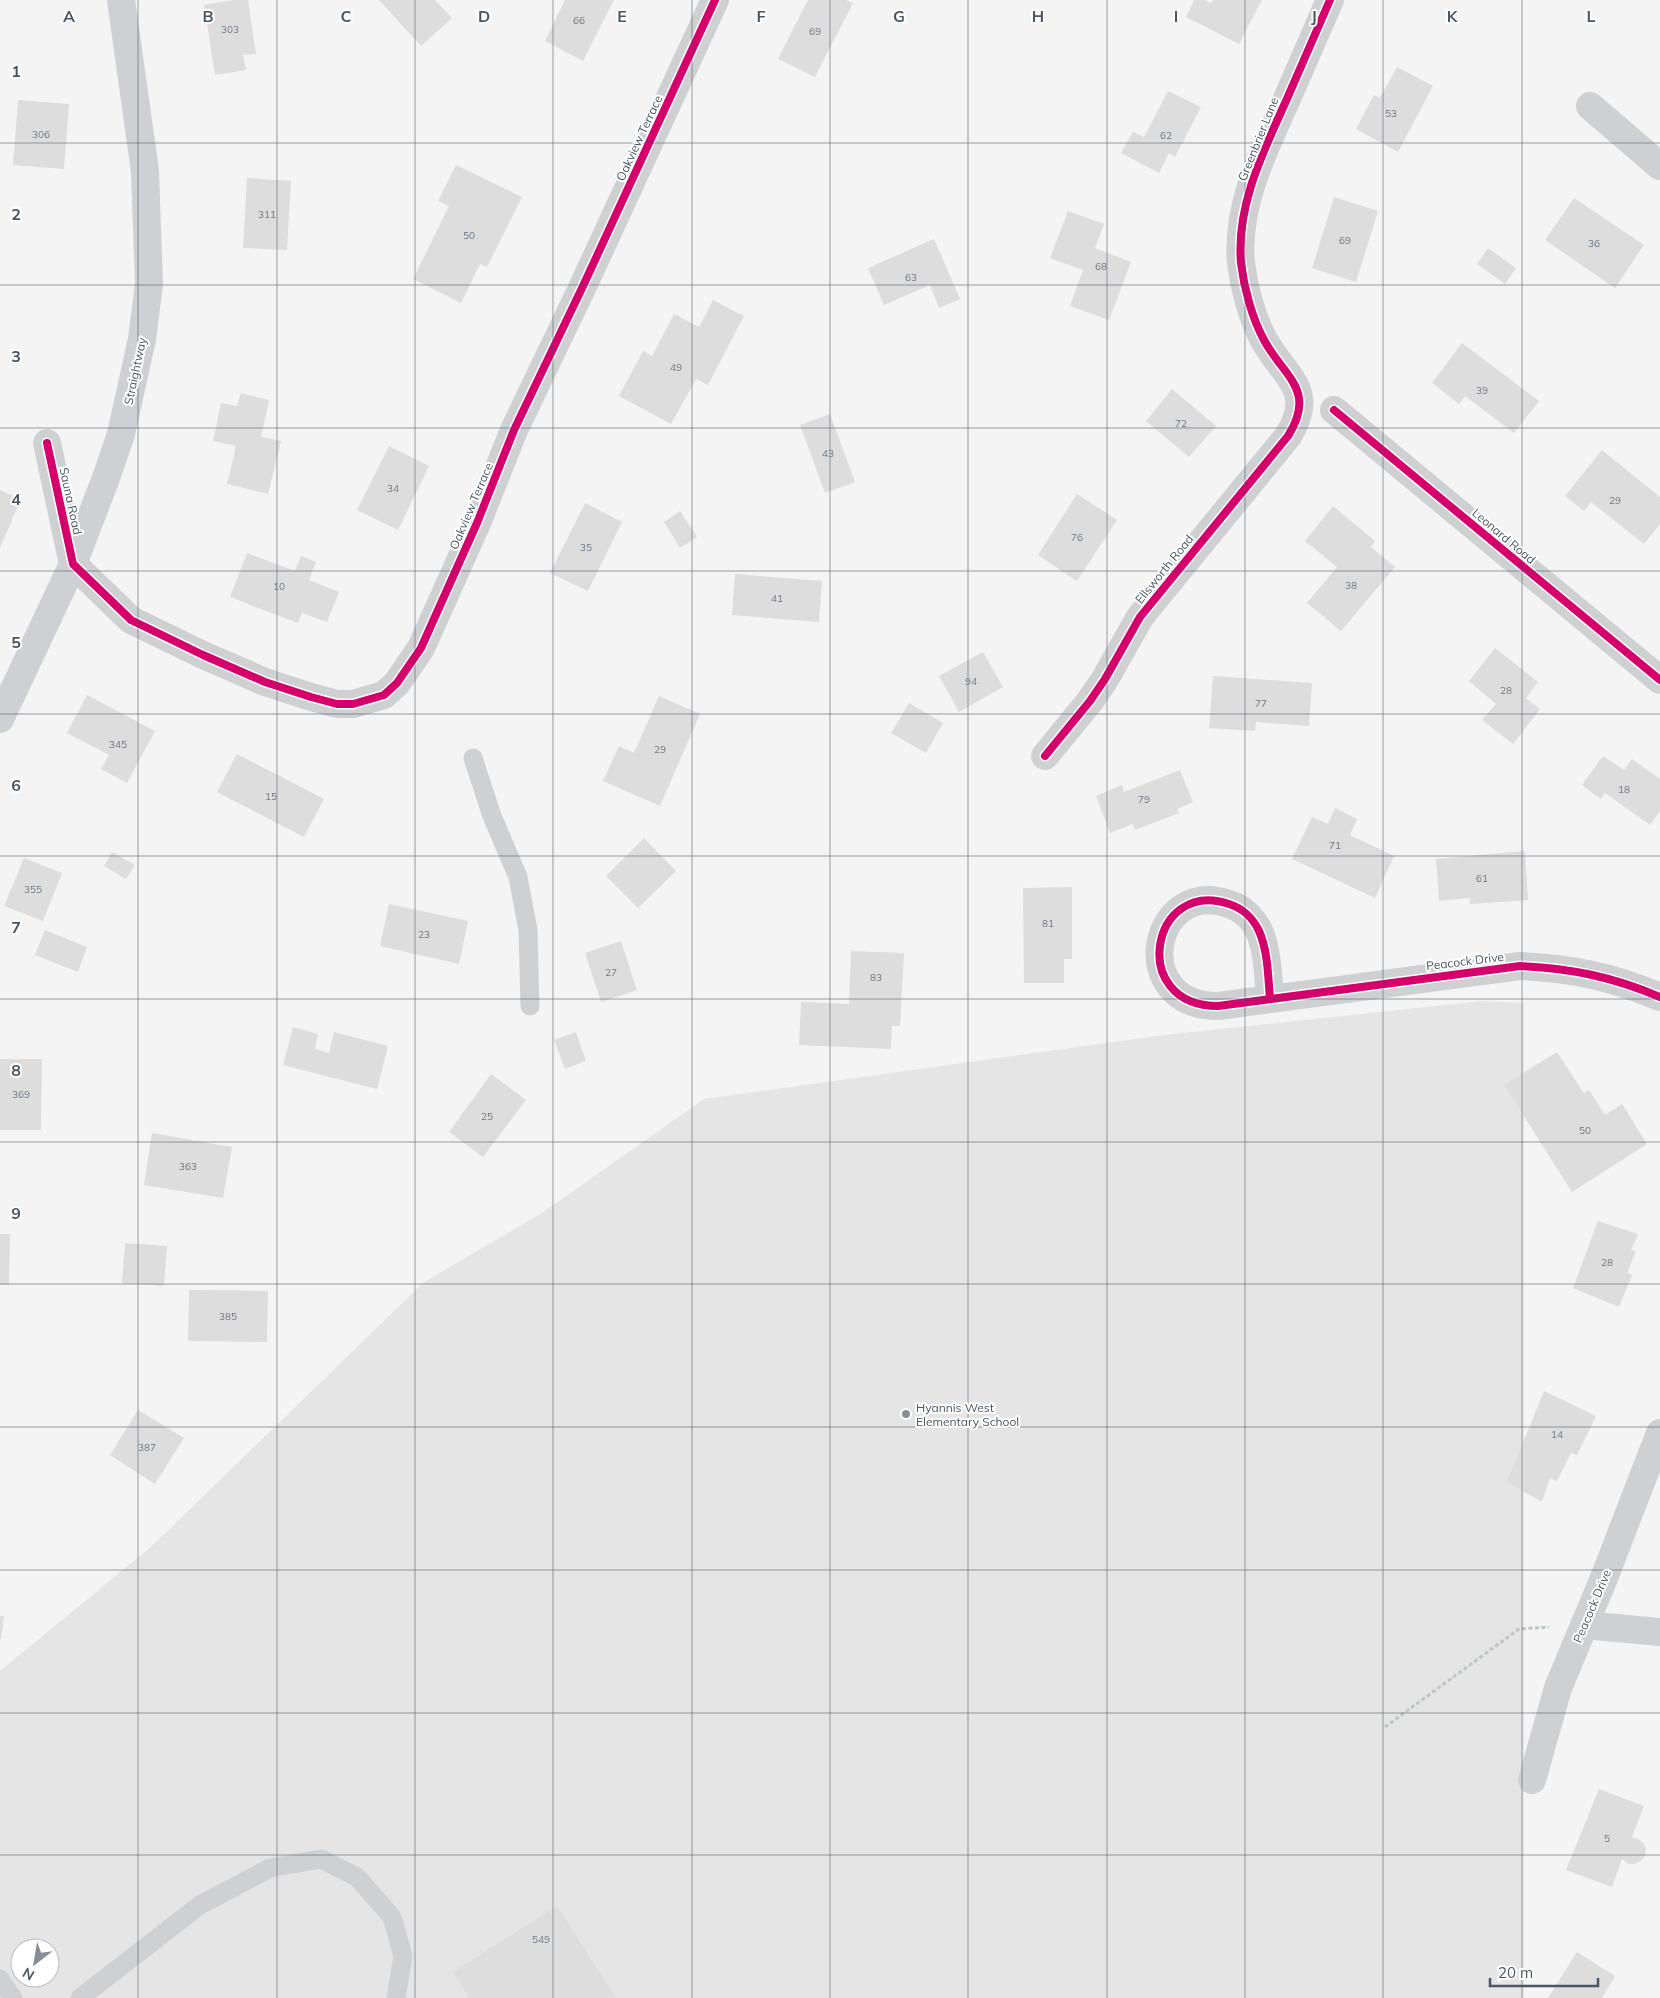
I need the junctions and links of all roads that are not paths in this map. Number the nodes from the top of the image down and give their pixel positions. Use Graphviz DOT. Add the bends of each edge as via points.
graph roads {
  1 [pos="121,0"];
  2 [pos="715,0"];
  3 [pos="1330,0"];
  4 [pos="1590,106"];
  5 [pos="1660,166"];
  6 [pos="1300,400"];
  7 [pos="1334,410"];
  8 [pos="47,442"];
  9 [pos="73,564"];
  10 [pos="1660,680"];
  11 [pos="0,719"];
  12 [pos="1045,756"];
  13 [pos="473,758"];
  14 [pos="1660,997"];
  15 [pos="1270,998"];
  16 [pos="530,1006"];
  17 [pos="1660,1434"];
  18 [pos="1584,1625"];
  19 [pos="1660,1632"];
  20 [pos="1532,1780"];
  21 [pos="0,1979"];
  22 [pos="13,1998"];
  23 [pos="80,1998"];
  24 [pos="396,1998"];
  1 -- 9 [label="street, Straightway" via="145,170 149,284 142,339 121,434"];
  2 -- 9 [label="street, Oakview Terrace" via="514,430 421,648 397,683 384,695 368,701 337,704 265,682 203,656 131,620"];
  3 -- 6 [label="street, Greenbrier Lane" via="1263,151 1250,187 1241,240 1246,290 1263,338 1296,386"];
  4 -- 5 [label="street"];
  6 -- 12 [label="street, Ellsworth Road" via="1295,424 1288,436 1145,610 1106,679"];
  7 -- 10 [label="street, Leonard Road"];
  8 -- 9 [label="street, Sauna Road"];
  9 -- 11 [label="street, Straightway"];
  13 -- 16 [label="lane" via="492,816 518,877 528,930"];
  14 -- 15 [label="street, Peacock Drive" via="1595,975 1520,966"];
  15 -- 15 [label="street, Peacock Drive" via="1206,1006 1184,999 1175,992 1162,972 1158,950 1164,928 1171,918 1180,910 1212,900 1244,912 1252,919 1262,939"];
  17 -- 18 [label="street, Peacock Drive"];
  18 -- 19 [label="street"];
  18 -- 20 [label="street, Peacock Drive" via="1558,1688"];
  21 -- 22 [label="lane"];
  23 -- 24 [label="lane" via="200,1905 270,1868 321,1859 357,1877 392,1917 403,1956"];
}
